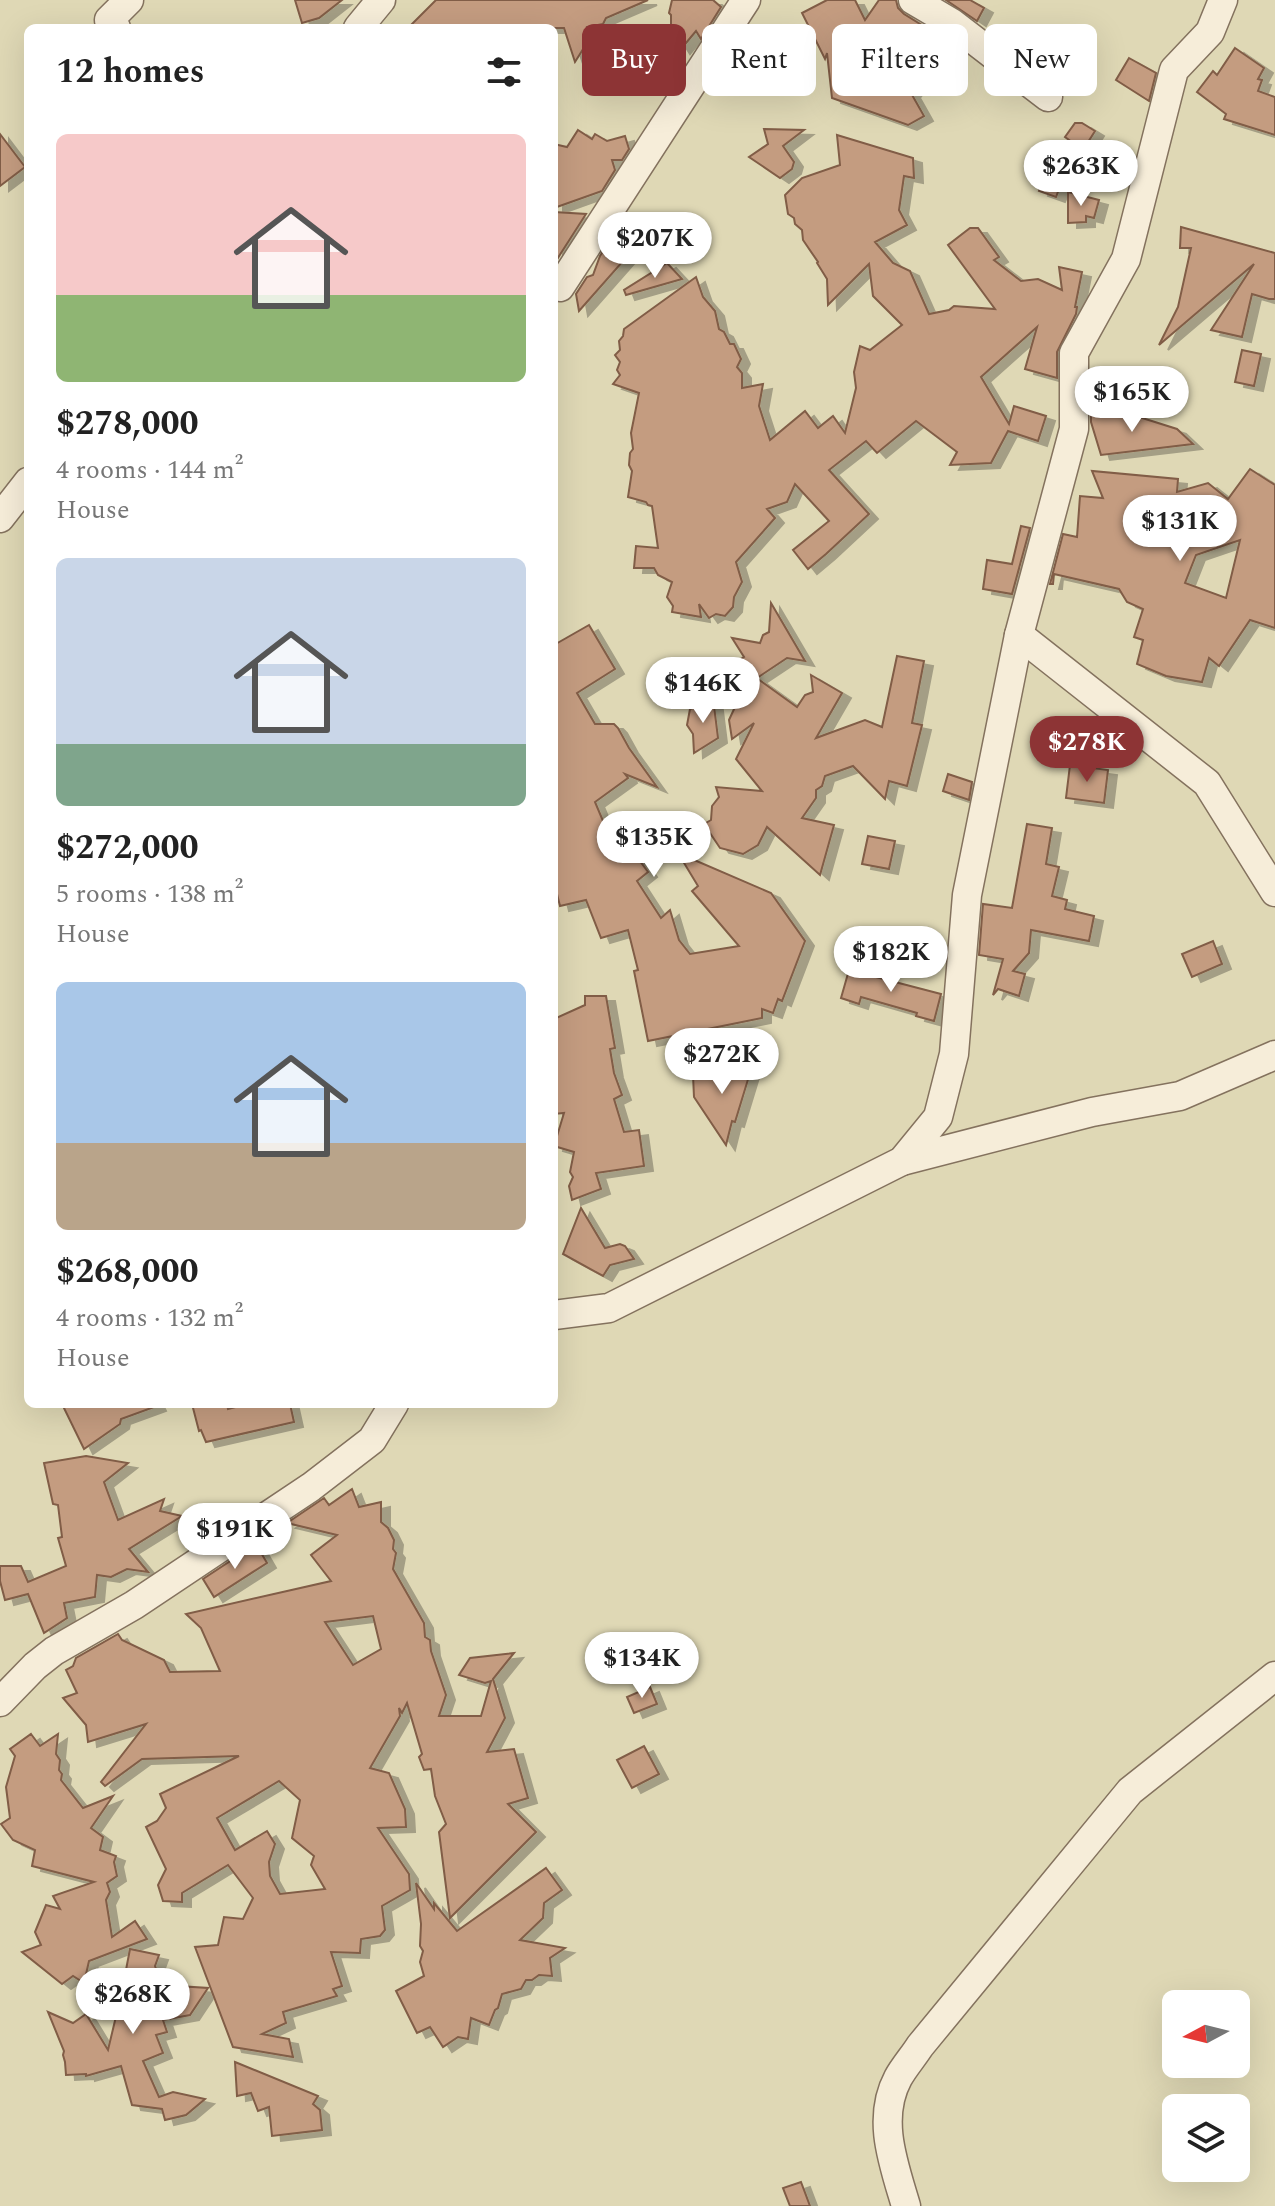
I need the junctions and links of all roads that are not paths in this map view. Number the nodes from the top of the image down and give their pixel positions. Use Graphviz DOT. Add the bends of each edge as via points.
graph roads {
  1 [pos="129,0"];
  2 [pos="381,0"];
  3 [pos="746,0"];
  4 [pos="1223,0"];
  5 [pos="924,3"];
  6 [pos="112,24"];
  7 [pos="361,24"];
  8 [pos="1048,97"];
  9 [pos="560,287"];
  10 [pos="24,487"];
  11 [pos="0,518"];
  12 [pos="1019,635"];
  13 [pos="1275,892"];
  14 [pos="1275,1055"];
  15 [pos="902,1161"];
  16 [pos="558,1314"];
  17 [pos="392,1408"];
  18 [pos="1275,1676"];
  19 [pos="0,1702"];
  20 [pos="906,2206"];
  1 -- 6 [label="street" via="109,20"];
  2 -- 7 [label="street"];
  3 -- 9 [label="street"];
  4 -- 12 [label="street" via="1210,32 1174,70 1126,259 1074,353 1074,429"];
  5 -- 8 [label="street"];
  10 -- 11 [label="street"];
  12 -- 13 [label="street" via="1207,783"];
  12 -- 15 [label="street" via="967,895 954,1054 938,1117"];
  14 -- 15 [label="street" via="1180,1096 1092,1112"];
  15 -- 16 [label="street" via="609,1308"];
  17 -- 19 [label="street" via="372,1440 323,1478 134,1605 54,1651"];
  18 -- 20 [label="street" via="1130,1791 920,2046 897,2080 886,2116"];
}
